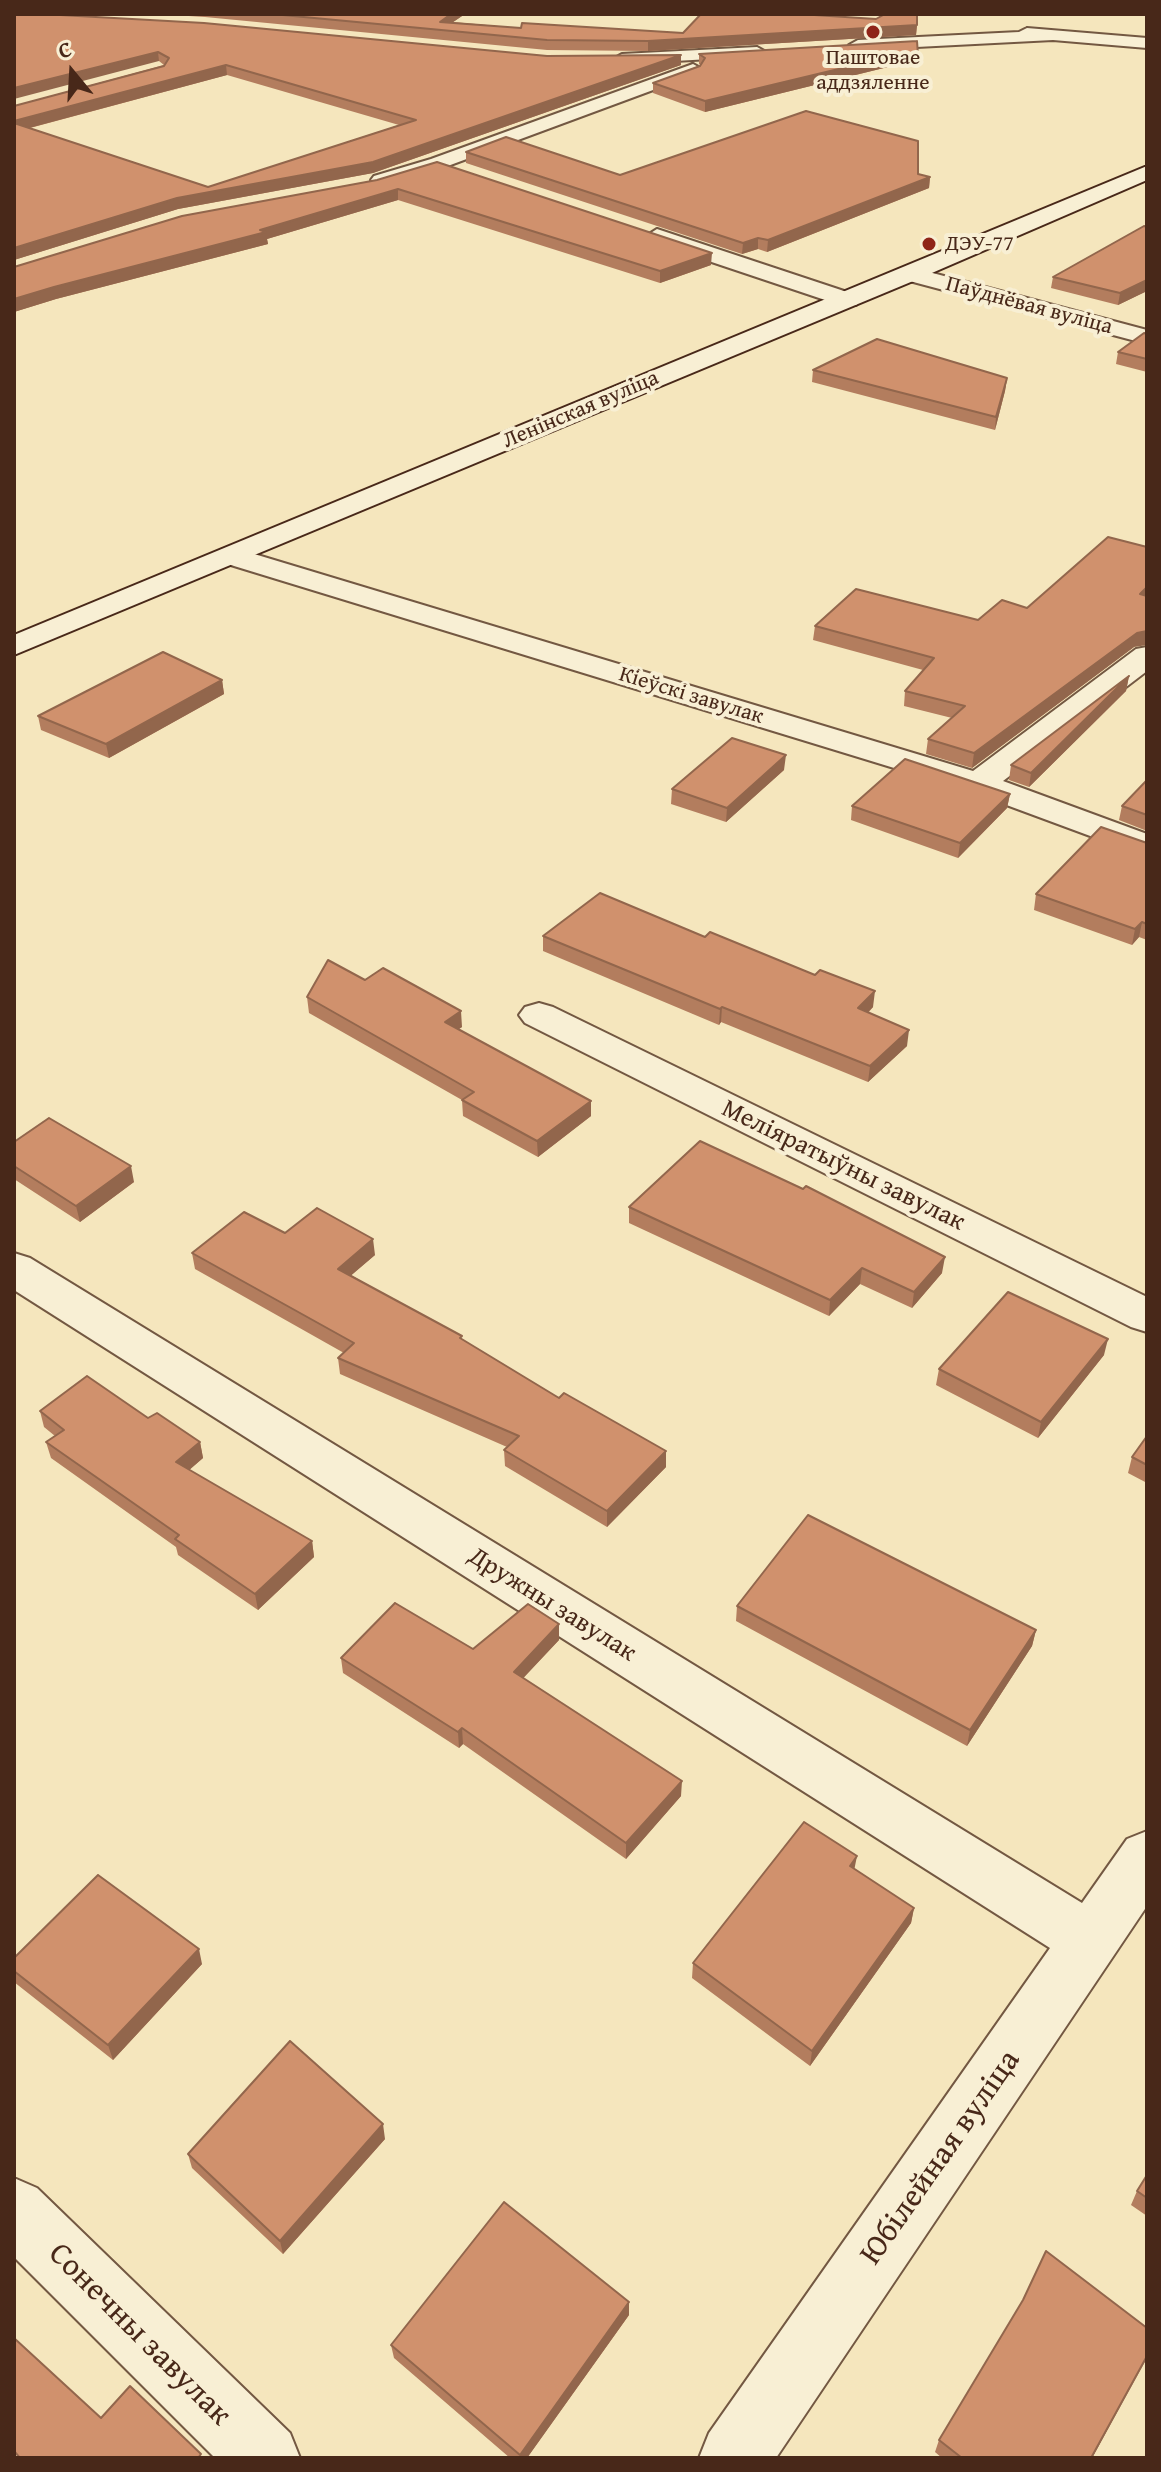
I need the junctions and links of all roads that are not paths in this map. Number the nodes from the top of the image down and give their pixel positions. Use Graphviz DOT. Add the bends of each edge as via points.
graph roads {
  1 [pos="912,24"];
  2 [pos="1055,35"];
  3 [pos="1147,43"];
  4 [pos="842,46"];
  5 [pos="779,51"];
  6 [pos="716,55"];
  7 [pos="605,59"];
  8 [pos="438,163"];
  9 [pos="1147,172"];
  10 [pos="467,173"];
  11 [pos="363,185"];
  12 [pos="643,231"];
  13 [pos="910,274"];
  14 [pos="848,300"];
  15 [pos="1147,337"];
  16 [pos="231,556"];
  17 [pos="14,646"];
  18 [pos="1147,656"];
  19 [pos="978,783"];
  20 [pos="1147,846"];
  21 [pos="539,1015"];
  22 [pos="14,1269"];
  23 [pos="1147,1316"];
  24 [pos="1147,1857"];
  25 [pos="1091,1941"];
  26 [pos="14,2211"];
  27 [pos="265,2458"];
  28 [pos="734,2458"];
  1 -- 2 [label="street"];
  2 -- 3 [label="street"];
  2 -- 4 [label="street"];
  5 -- 6 [label="street"];
  6 -- 7 [label="street"];
  6 -- 8 [label="street" via="691,70"];
  8 -- 10 [label="street"];
  8 -- 11 [label="street"];
  9 -- 13 [label="street, Ленінская вуліца"];
  12 -- 14 [label="street"];
  13 -- 14 [label="street, Ленінская вуліца"];
  13 -- 15 [label="street, Паўднёвая вуліца"];
  14 -- 16 [label="street, Ленінская вуліца"];
  16 -- 17 [label="street, Ленінская вуліца"];
  16 -- 19 [label="street, Кіеўскі завулак"];
  18 -- 19 [label="street"];
  19 -- 20 [label="street, Кіеўскі завулак"];
  21 -- 23 [label="street, Меліяратыўны завулак"];
  22 -- 25 [label="street, Дружны завулак"];
  24 -- 25 [label="street, Юбілейная вуліца"];
  25 -- 28 [label="street, Юбілейная вуліца"];
  26 -- 27 [label="street, Сонечны завулак"];
}
